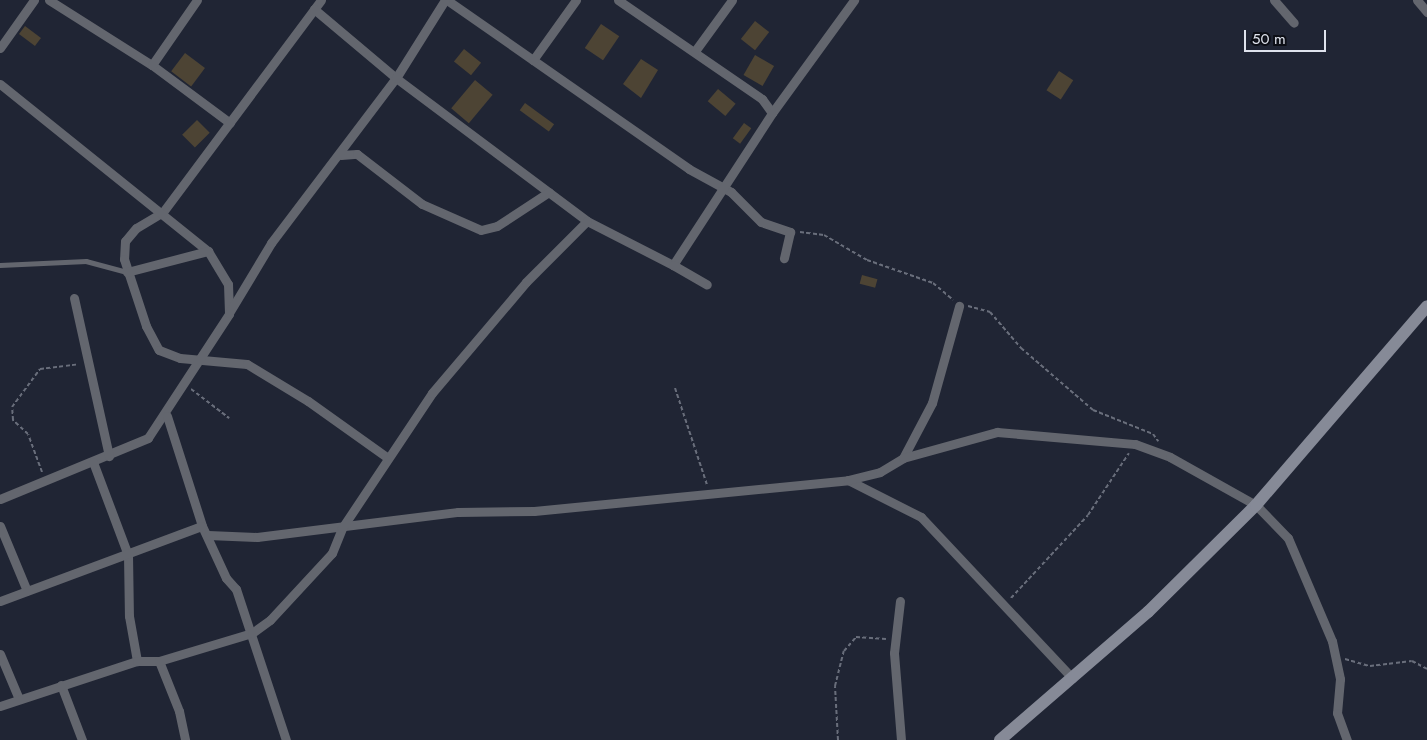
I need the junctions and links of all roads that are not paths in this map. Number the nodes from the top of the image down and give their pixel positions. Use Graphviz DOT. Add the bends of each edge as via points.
graph roads {
  1 [pos="34,0"];
  2 [pos="49,0"];
  3 [pos="197,0"];
  4 [pos="321,0"];
  5 [pos="446,0"];
  6 [pos="576,0"];
  7 [pos="618,0"];
  8 [pos="732,0"];
  9 [pos="854,0"];
  10 [pos="1274,0"];
  11 [pos="1417,0"];
  12 [pos="314,9"];
  13 [pos="1427,12"];
  14 [pos="1294,23"];
  15 [pos="0,48"];
  16 [pos="695,51"];
  17 [pos="533,60"];
  18 [pos="152,65"];
  19 [pos="396,78"];
  20 [pos="0,84"];
  21 [pos="772,112"];
  22 [pos="230,124"];
  23 [pos="341,155"];
  24 [pos="722,186"];
  25 [pos="549,192"];
  26 [pos="163,212"];
  27 [pos="587,221"];
  28 [pos="208,251"];
  29 [pos="784,258"];
  30 [pos="0,265"];
  31 [pos="673,265"];
  32 [pos="127,272"];
  33 [pos="707,284"];
  34 [pos="74,298"];
  35 [pos="958,306"];
  36 [pos="1427,306"];
  37 [pos="229,314"];
  38 [pos="199,359"];
  39 [pos="167,416"];
  40 [pos="109,456"];
  41 [pos="388,458"];
  42 [pos="903,458"];
  43 [pos="93,462"];
  44 [pos="848,480"];
  45 [pos="0,499"];
  46 [pos="1256,505"];
  47 [pos="0,526"];
  48 [pos="202,526"];
  49 [pos="342,528"];
  50 [pos="208,535"];
  51 [pos="128,555"];
  52 [pos="27,591"];
  53 [pos="0,601"];
  54 [pos="900,601"];
  55 [pos="252,633"];
  56 [pos="0,654"];
  57 [pos="137,661"];
  58 [pos="159,661"];
  59 [pos="1072,678"];
  60 [pos="61,685"];
  61 [pos="19,699"];
  62 [pos="0,706"];
  63 [pos="82,740"];
  64 [pos="185,740"];
  65 [pos="286,740"];
  66 [pos="901,740"];
  67 [pos="1000,740"];
  68 [pos="1347,740"];
  1 -- 15 [label="street"];
  2 -- 18 [label="street"];
  3 -- 18 [label="street"];
  4 -- 12 [label="street"];
  5 -- 17 [label="street"];
  5 -- 19 [label="street"];
  6 -- 17 [label="street"];
  7 -- 16 [label="street"];
  8 -- 16 [label="street"];
  9 -- 21 [label="street"];
  10 -- 14 [label="street"];
  11 -- 13 [label="street"];
  12 -- 19 [label="street"];
  12 -- 22 [label="street"];
  16 -- 21 [label="street" via="762,99"];
  17 -- 24 [label="street" via="689,169"];
  18 -- 22 [label="street"];
  19 -- 23 [label="street"];
  19 -- 25 [label="street"];
  20 -- 26 [label="street"];
  21 -- 24 [label="street"];
  22 -- 26 [label="street"];
  23 -- 25 [label="street" via="357,154 422,204 481,230 497,226"];
  23 -- 37 [label="street" via="271,242"];
  24 -- 29 [label="street" via="761,222 790,232"];
  24 -- 31 [label="street"];
  25 -- 27 [label="street"];
  26 -- 28 [label="street"];
  26 -- 32 [label="street" via="136,228 125,241"];
  27 -- 31 [label="street"];
  27 -- 41 [label="street" via="485,329 432,393"];
  28 -- 32 [label="street"];
  28 -- 37 [label="street" via="228,284"];
  30 -- 32 [label="lane" via="86,261"];
  31 -- 33 [label="street"];
  32 -- 38 [label="street" via="153,344 166,354"];
  34 -- 40 [label="street"];
  35 -- 42 [label="street" via="932,403"];
  36 -- 46 [label="street"];
  37 -- 38 [label="street"];
  38 -- 39 [label="street"];
  38 -- 41 [label="street" via="247,364 308,401"];
  39 -- 40 [label="street" via="148,438"];
  39 -- 48 [label="street"];
  40 -- 43 [label="street"];
  41 -- 49 [label="street"];
  42 -- 44 [label="street" via="880,472"];
  42 -- 46 [label="street" via="997,432 1135,444 1170,457"];
  43 -- 45 [label="street"];
  43 -- 51 [label="street"];
  44 -- 49 [label="street" via="534,511 458,512"];
  44 -- 59 [label="street" via="921,517"];
  46 -- 59 [label="street" via="1148,612"];
  46 -- 68 [label="street" via="1288,538 1324,614 1340,679 1337,713"];
  47 -- 52 [label="street"];
  48 -- 50 [label="street"];
  48 -- 51 [label="street"];
  49 -- 50 [label="street" via="256,537"];
  49 -- 55 [label="street" via="332,553"];
  50 -- 55 [label="street"];
  51 -- 52 [label="street"];
  51 -- 57 [label="street" via="129,616"];
  52 -- 53 [label="street"];
  54 -- 66 [label="street" via="896,640"];
  55 -- 58 [label="street"];
  55 -- 65 [label="street"];
  56 -- 61 [label="street"];
  57 -- 58 [label="street"];
  57 -- 60 [label="street"];
  58 -- 64 [label="street" via="180,711"];
  59 -- 67 [label="street"];
  60 -- 61 [label="street"];
  60 -- 63 [label="street"];
  61 -- 62 [label="street"];
}
